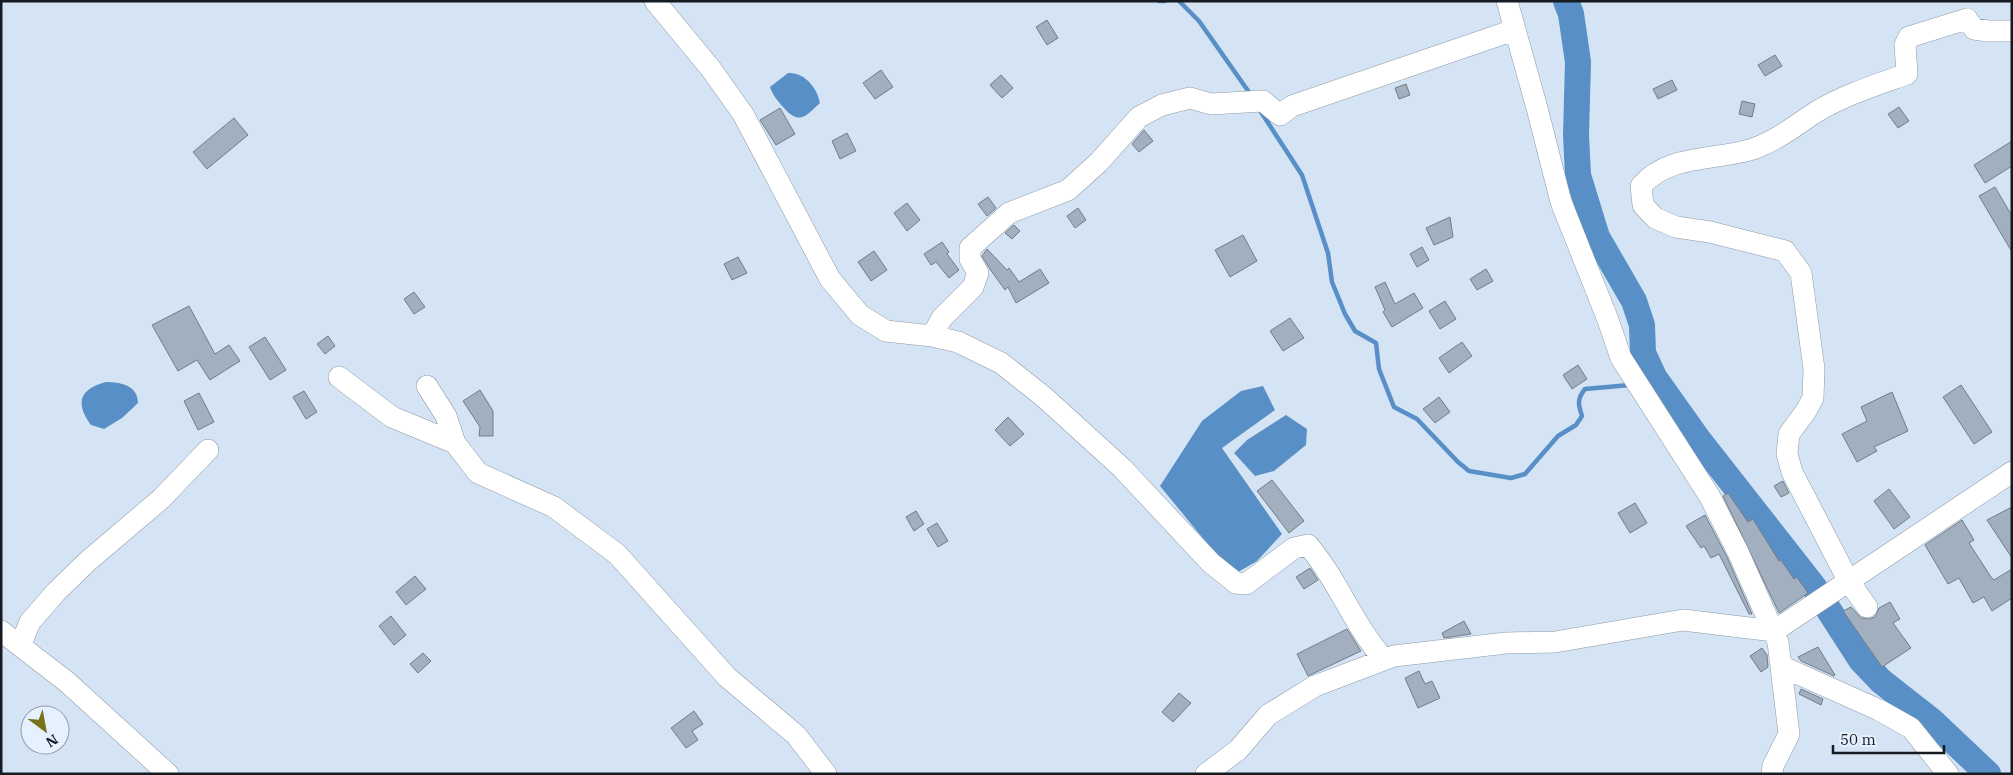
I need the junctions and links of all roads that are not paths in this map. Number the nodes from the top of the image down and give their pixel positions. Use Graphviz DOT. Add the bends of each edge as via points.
graph roads {
  1 [pos="655,1"];
  2 [pos="1507,1"];
  3 [pos="1514,30"];
  4 [pos="2012,30"];
  5 [pos="932,336"];
  6 [pos="339,377"];
  7 [pos="427,386"];
  8 [pos="455,442"];
  9 [pos="208,450"];
  10 [pos="2012,472"];
  11 [pos="1841,587"];
  12 [pos="1867,607"];
  13 [pos="1,631"];
  14 [pos="1774,631"];
  15 [pos="20,646"];
  16 [pos="1384,660"];
  17 [pos="1782,666"];
  18 [pos="168,774"];
  19 [pos="826,774"];
  20 [pos="1206,774"];
  21 [pos="1772,774"];
  22 [pos="1948,774"];
  1 -- 5 [label="street" via="743,114 830,279 860,315 886,331"];
  2 -- 3 [label="street"];
  3 -- 5 [label="street" via="1292,106 1280,115 1263,101 1211,104 1190,98 1162,105 1139,117 1099,162 1068,190 1009,212 970,248 970,259 978,273 974,287 942,318"];
  3 -- 14 [label="street" via="1561,202 1621,358 1710,497"];
  4 -- 11 [label="street" via="1974,29 1967,19 1909,37 1905,45 1907,74 1848,96 1756,148 1670,164 1652,174 1641,186 1643,205 1655,218 1676,227 1785,251 1802,272 1814,369 1813,398 1789,434 1787,454"];
  5 -- 16 [label="street" via="958,342 1002,363 1044,397 1122,468 1211,563 1236,583 1246,584 1294,548 1308,545 1321,560 1368,642"];
  6 -- 8 [label="street" via="392,417"];
  7 -- 8 [label="street" via="446,416"];
  8 -- 19 [label="street" via="478,473 554,507 617,554 727,677 796,735"];
  9 -- 15 [label="street" via="162,500 56,592 30,622"];
  10 -- 11 [label="street"];
  11 -- 12 [label="street"];
  11 -- 14 [label="street"];
  13 -- 15 [label="street"];
  14 -- 16 [label="street" via="1683,620 1555,642 1506,643 1394,656"];
  14 -- 17 [label="street"];
  15 -- 18 [label="street" via="87,699"];
  16 -- 20 [label="street" via="1315,686 1268,715 1238,750"];
  17 -- 21 [label="street" via="1789,734"];
  17 -- 22 [label="street" via="1911,728"];
}
